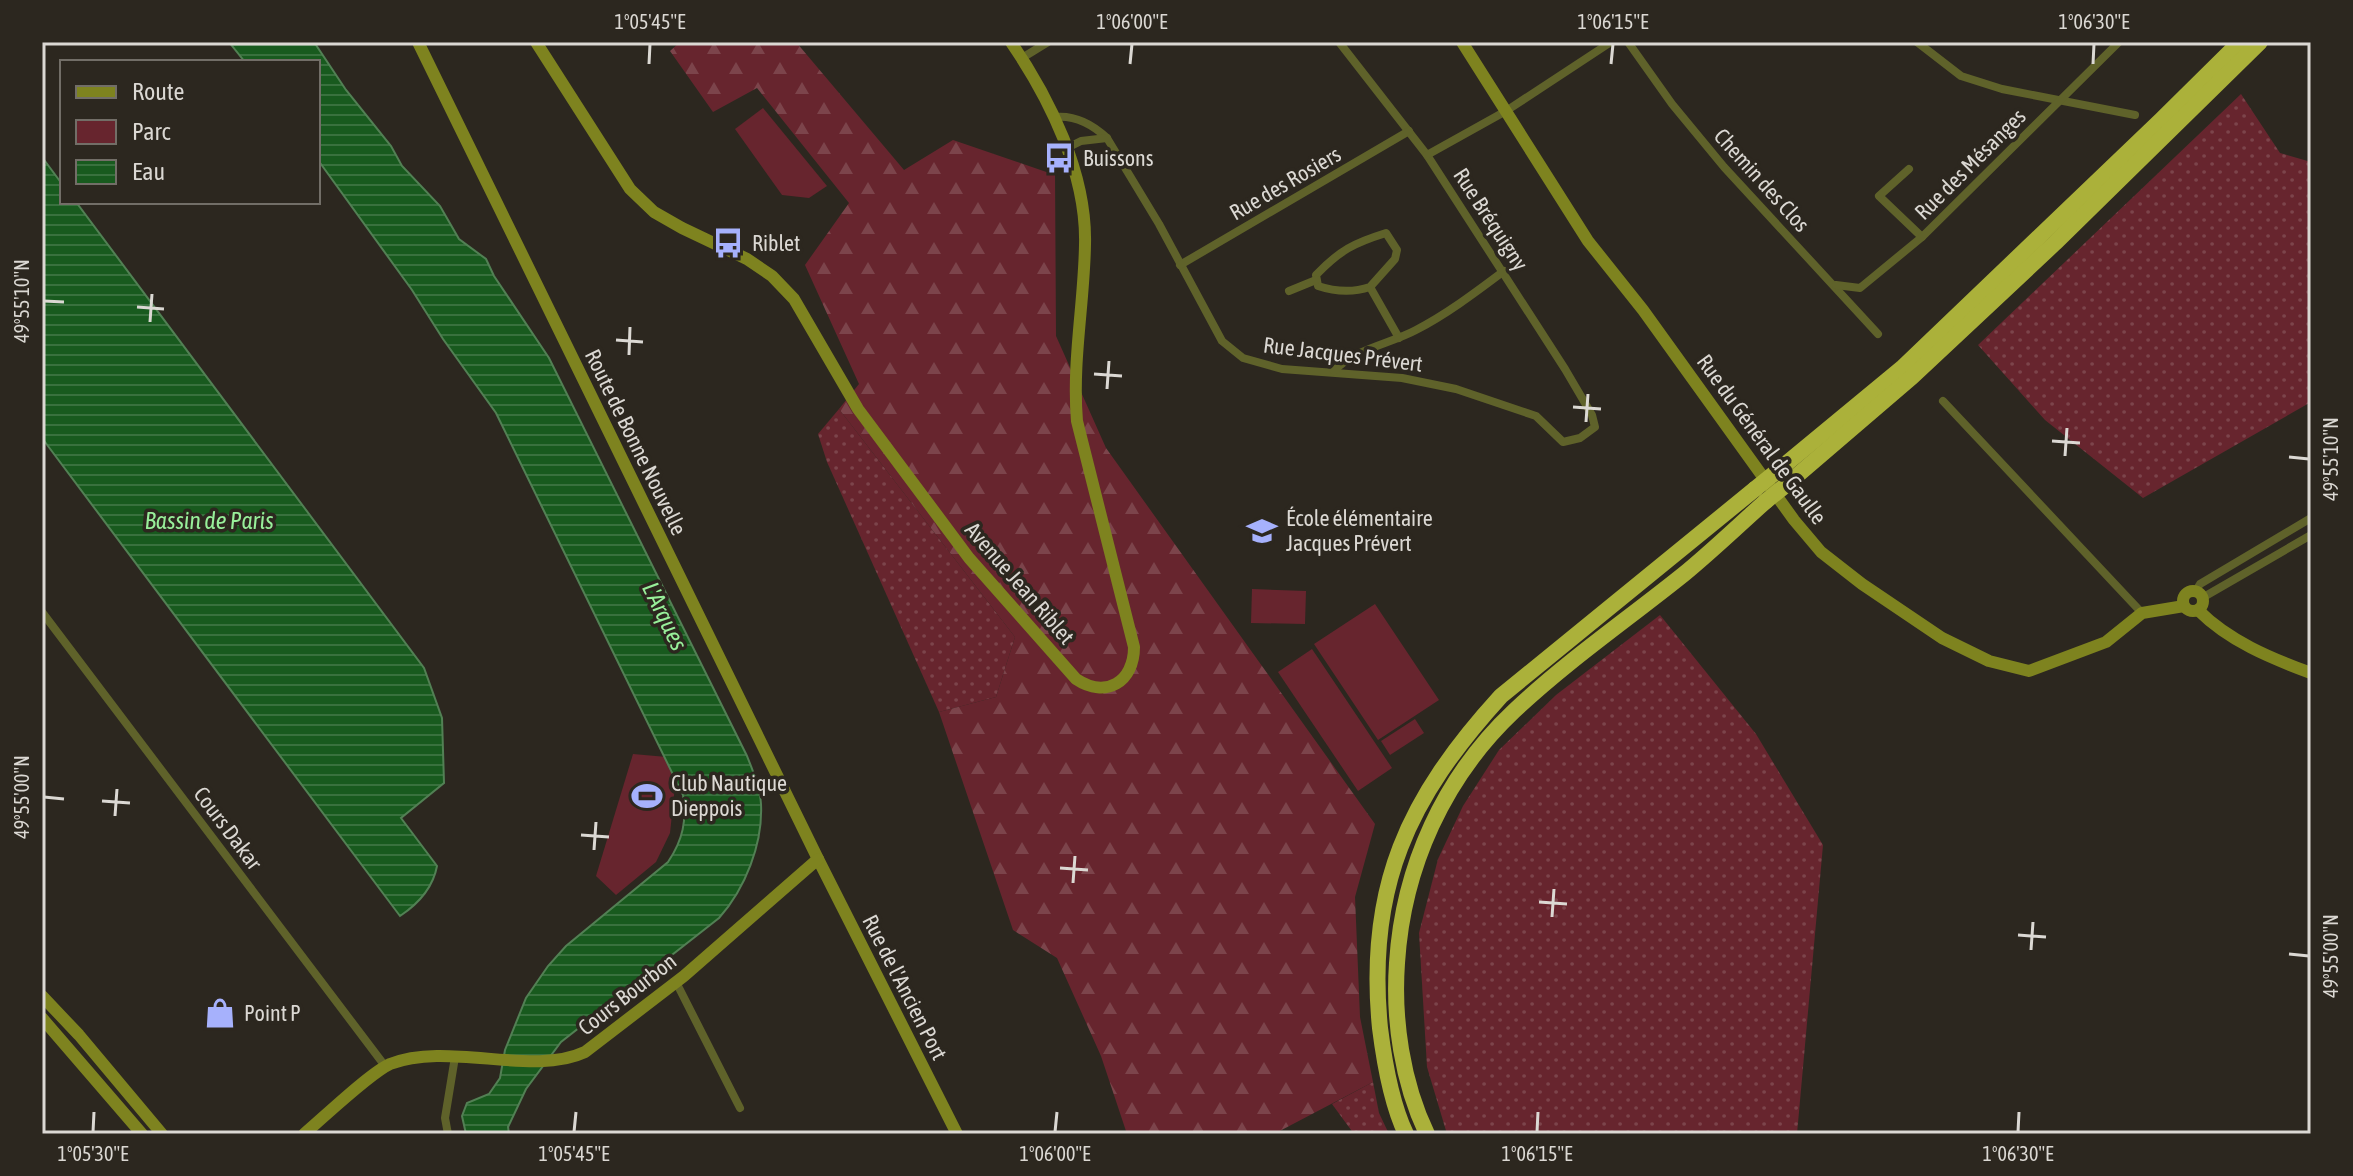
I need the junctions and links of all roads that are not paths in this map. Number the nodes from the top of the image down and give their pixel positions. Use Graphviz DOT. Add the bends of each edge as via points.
graph roads {
  1 [pos="418,42"];
  2 [pos="536,42"];
  3 [pos="1011,42"];
  4 [pos="1048,42"];
  5 [pos="1339,42"];
  6 [pos="1462,42"];
  7 [pos="1611,42"];
  8 [pos="1628,42"];
  9 [pos="2119,42"];
  10 [pos="2240,42"];
  11 [pos="2260,42"];
  12 [pos="1922,43"];
  13 [pos="1022,58"];
  14 [pos="2060,100"];
  15 [pos="1506,111"];
  16 [pos="2135,115"];
  17 [pos="1055,117"];
  18 [pos="1409,131"];
  19 [pos="1107,138"];
  20 [pos="1067,148"];
  21 [pos="1427,155"];
  22 [pos="1909,169"];
  23 [pos="1922,237"];
  24 [pos="1180,265"];
  25 [pos="1504,271"];
  26 [pos="1316,280"];
  27 [pos="1835,285"];
  28 [pos="1370,287"];
  29 [pos="1289,291"];
  30 [pos="1878,334"];
  31 [pos="1399,338"];
  32 [pos="1334,371"];
  33 [pos="1943,401"];
  34 [pos="1595,427"];
  35 [pos="1781,478"];
  36 [pos="1760,495"];
  37 [pos="2311,518"];
  38 [pos="2311,535"];
  39 [pos="2199,600"];
  40 [pos="42,612"];
  41 [pos="2142,613"];
  42 [pos="2311,673"];
  43 [pos="818,859"];
  44 [pos="676,982"];
  45 [pos="42,996"];
  46 [pos="42,1018"];
  47 [pos="455,1057"];
  48 [pos="385,1066"];
  49 [pos="740,1108"];
  50 [pos="142,1134"];
  51 [pos="162,1134"];
  52 [pos="304,1134"];
  53 [pos="448,1134"];
  54 [pos="957,1134"];
  55 [pos="1406,1134"];
  56 [pos="1427,1134"];
  1 -- 43 [label="street, Route de Bonne Nouvelle"];
  2 -- 20 [label="street, Avenue Jean Riblet" via="630,189 654,212 738,253 778,281 858,409 969,558 1076,679 1104,688 1119,684 1128,672 1134,647 1077,421 1086,242"];
  3 -- 13 [label="street, Avenue Jean Riblet"];
  4 -- 13 [label="street"];
  5 -- 18 [label="street, Rue Bréquigny"];
  6 -- 15 [label="street, Rue du Général de Gaulle"];
  7 -- 15 [label="street"];
  8 -- 27 [label="street, Chemin des Clos" via="1724,167"];
  9 -- 14 [label="street, Rue des Mésanges"];
  10 -- 35 [label="highway"];
  11 -- 35 [label="highway" via="1912,377"];
  12 -- 14 [label="street" via="1961,76"];
  13 -- 17 [label="street, Avenue Jean Riblet"];
  14 -- 16 [label="street"];
  14 -- 23 [label="street, Rue des Mésanges"];
  15 -- 21 [label="street"];
  15 -- 41 [label="street, Rue du Général de Gaulle" via="1588,241 1821,552 1942,638 1989,661 2029,671 2106,642"];
  17 -- 19 [label="street, Rue Jacques Prévert" via="1069,116 1096,127"];
  17 -- 20 [label="street, Avenue Jean Riblet"];
  18 -- 21 [label="street, Rue Bréquigny"];
  18 -- 24 [label="street, Rue des Rosiers"];
  19 -- 20 [label="street"];
  19 -- 24 [label="street, Rue Jacques Prévert"];
  21 -- 25 [label="street, Rue Bréquigny"];
  22 -- 23 [label="street" via="1879,196"];
  23 -- 27 [label="street, Rue des Mésanges" via="1860,288"];
  24 -- 32 [label="street, Rue Jacques Prévert" via="1222,341 1243,358 1282,369"];
  25 -- 31 [label="street"];
  25 -- 34 [label="street, Rue Bréquigny"];
  26 -- 28 [label="street" via="1333,291"];
  26 -- 28 [label="street" via="1351,244 1386,233 1397,250 1395,259"];
  26 -- 29 [label="street"];
  27 -- 30 [label="street, Chemin des Clos"];
  28 -- 31 [label="street"];
  31 -- 32 [label="street" via="1343,361"];
  32 -- 34 [label="street, Rue Jacques Prévert" via="1456,389 1536,416 1563,442"];
  33 -- 41 [label="street"];
  35 -- 36 [label="highway, bridge"];
  36 -- 55 [label="highway" via="1501,696 1433,780 1390,877 1379,931 1377,993 1383,1051"];
  36 -- 56 [label="highway" via="1686,572 1514,711 1450,790 1426,834 1399,933 1395,993 1400,1047"];
  37 -- 39 [label="street" via="2200,584"];
  38 -- 39 [label="street"];
  39 -- 41 [label="street" via="2188,610 2184,606"];
  39 -- 42 [label="street" via="2218,628"];
  40 -- 48 [label="street, Cours Dakar"];
  43 -- 44 [label="street, Cours Bourbon"];
  43 -- 54 [label="street, Rue de l'Ancien Port"];
  44 -- 47 [label="street, Cours Bourbon" via="572,1058"];
  44 -- 49 [label="street"];
  45 -- 51 [label="street"];
  46 -- 50 [label="street"];
  47 -- 48 [label="street, Cours Bourbon"];
  47 -- 53 [label="street" via="445,1118"];
  48 -- 52 [label="street, Cours Bourbon"];
}
